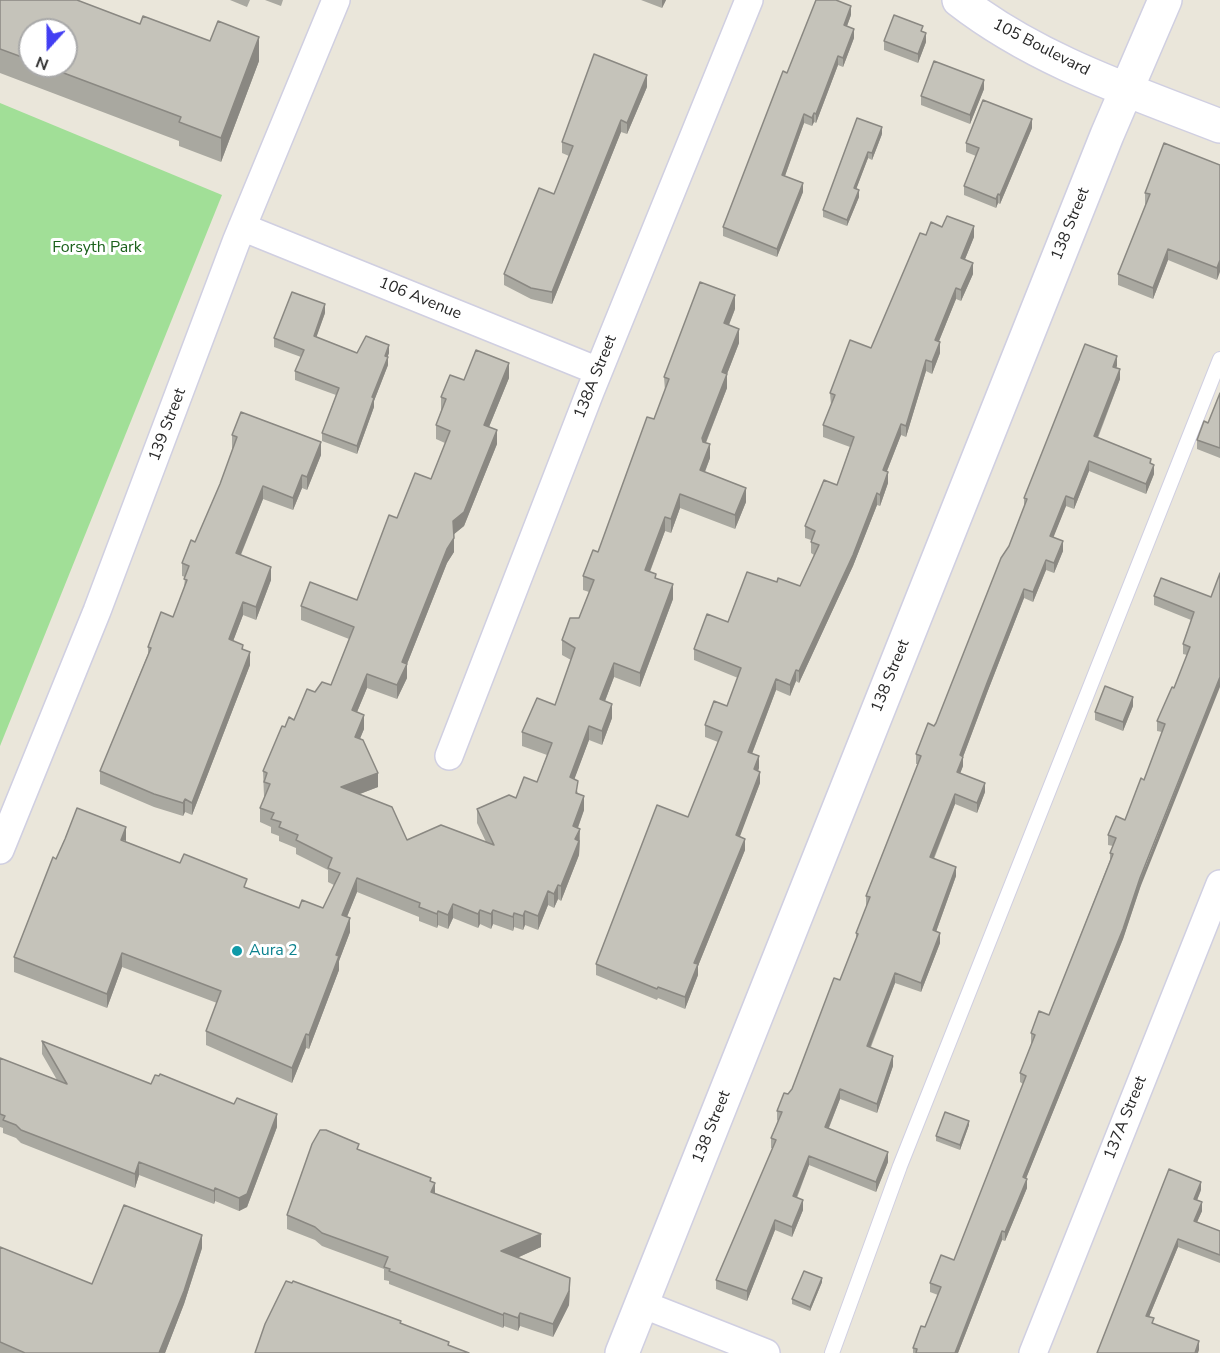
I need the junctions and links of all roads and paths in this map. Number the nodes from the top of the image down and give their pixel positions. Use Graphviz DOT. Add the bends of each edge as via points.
graph roads {
  1 [pos="336,0"];
  2 [pos="749,0"];
  3 [pos="959,0"];
  4 [pos="1165,0"];
  5 [pos="1127,90"];
  6 [pos="1220,126"];
  7 [pos="242,227"];
  8 [pos="1220,359"];
  9 [pos="598,371"];
  10 [pos="448,756"];
  11 [pos="0,850"];
  12 [pos="1220,884"];
  13 [pos="642,1304"];
  14 [pos="622,1353"];
  15 [pos="765,1353"];
  16 [pos="832,1353"];
  17 [pos="1033,1353"];
  1 -- 7 [label="street, 139 Street"];
  2 -- 9 [label="street, 138A Street"];
  3 -- 5 [label="street, 105 Boulevard" via="1035,49"];
  4 -- 5 [label="street, 138 Street"];
  5 -- 6 [label="street, 105 Boulevard"];
  5 -- 13 [label="street, 138 Street"];
  7 -- 9 [label="street, 106 Avenue"];
  7 -- 11 [label="street, 139 Street" via="101,601"];
  8 -- 16 [label="lane" via="900,1166"];
  9 -- 10 [label="street, 138A Street"];
  12 -- 17 [label="street, 137A Street"];
  13 -- 14 [label="street, 138 Street"];
  13 -- 15 [label="street"];
}
